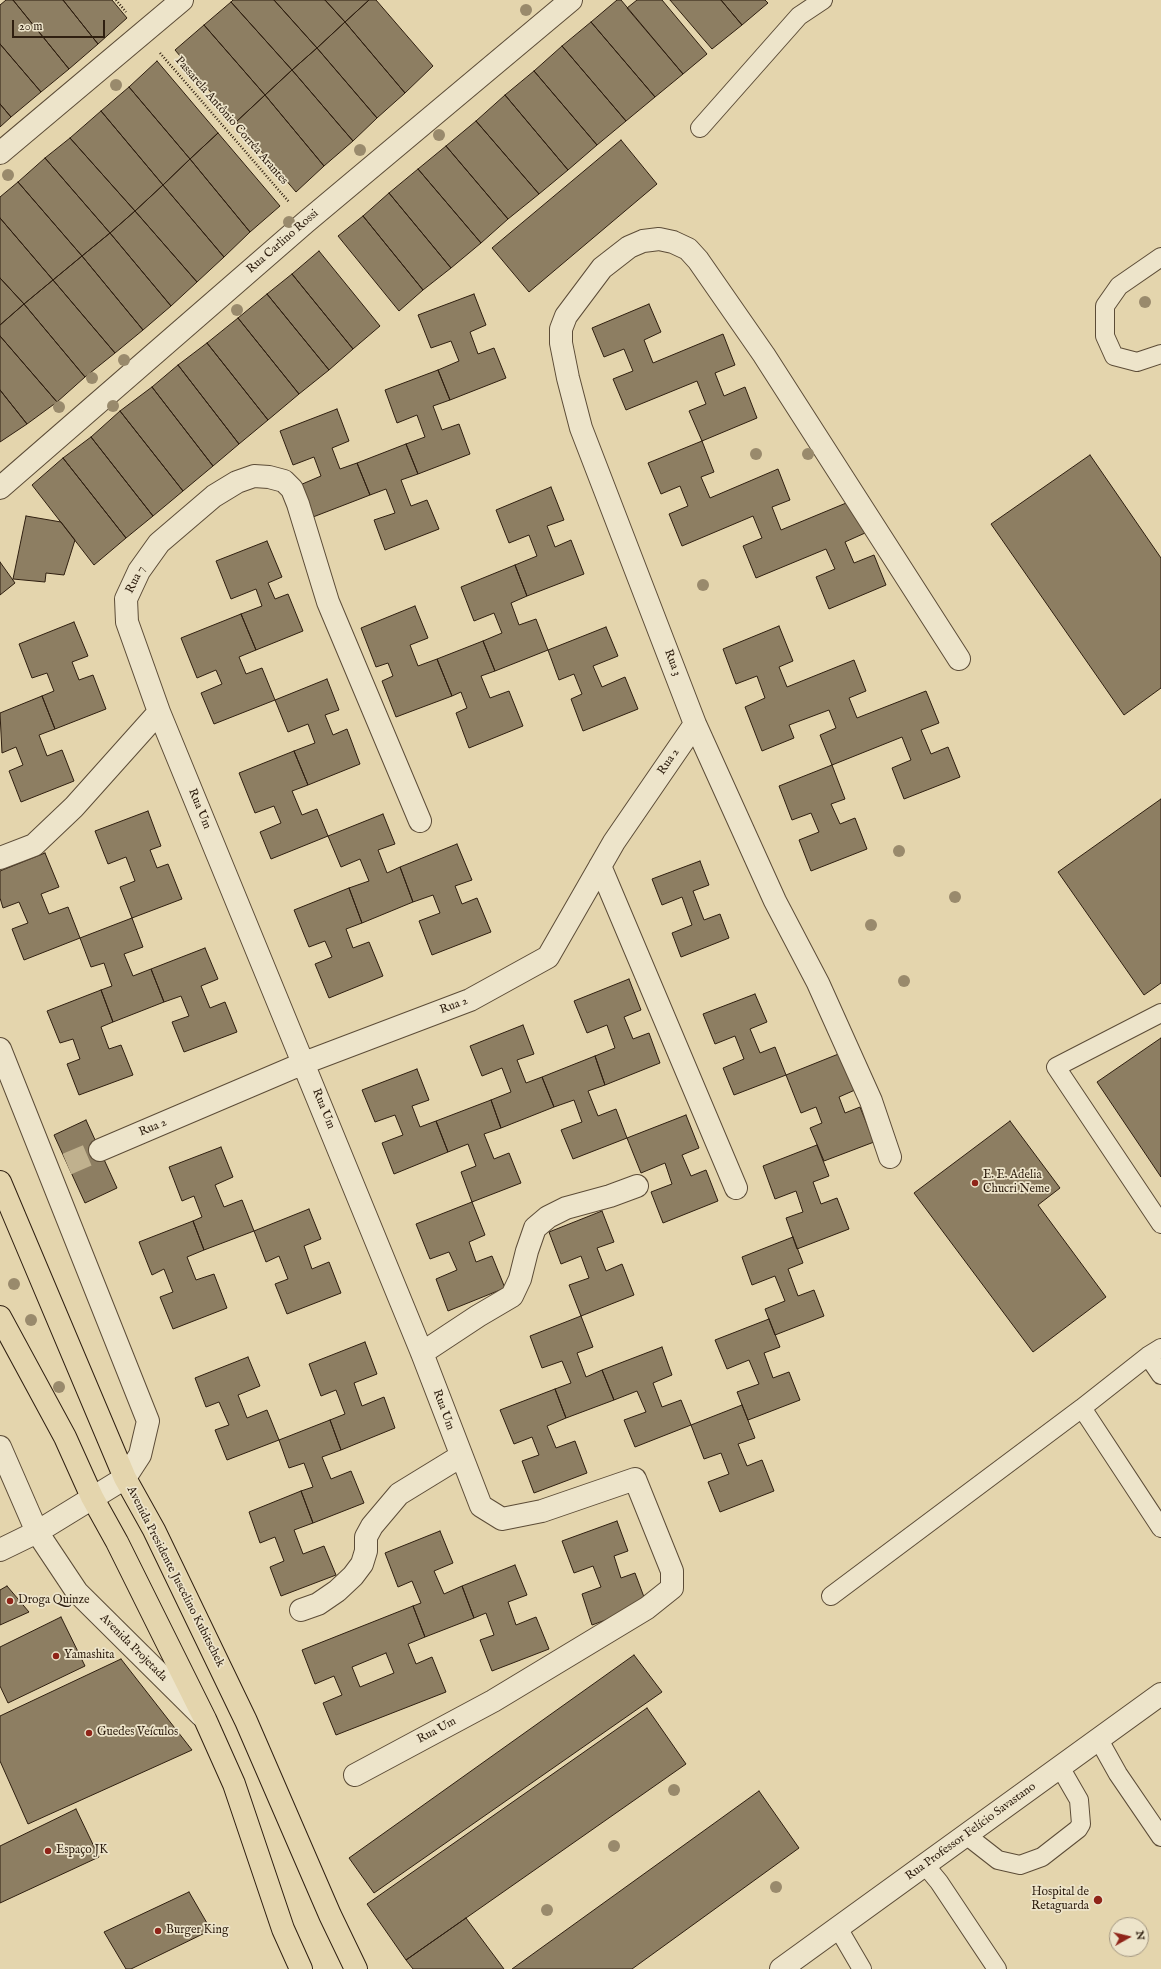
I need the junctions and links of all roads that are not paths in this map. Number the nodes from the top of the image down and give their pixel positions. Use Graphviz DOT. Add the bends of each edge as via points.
graph roads {
  1 [pos="182,0"];
  2 [pos="570,0"];
  3 [pos="823,0"];
  4 [pos="700,128"];
  5 [pos="0,153"];
  6 [pos="1161,257"];
  7 [pos="1161,354"];
  8 [pos="0,488"];
  9 [pos="959,659"];
  10 [pos="159,712"];
  11 [pos="695,724"];
  12 [pos="420,821"];
  13 [pos="0,858"];
  14 [pos="600,866"];
  15 [pos="1161,1013"];
  16 [pos="0,1049"];
  17 [pos="304,1063"];
  18 [pos="100,1150"];
  19 [pos="890,1157"];
  20 [pos="0,1182"];
  21 [pos="637,1186"];
  22 [pos="736,1188"];
  23 [pos="1161,1224"];
  24 [pos="0,1317"];
  25 [pos="1155,1352"];
  26 [pos="422,1353"];
  27 [pos="1161,1376"];
  28 [pos="1082,1408"];
  29 [pos="0,1447"];
  30 [pos="461,1456"];
  31 [pos="125,1478"];
  32 [pos="92,1497"];
  33 [pos="1161,1528"];
  34 [pos="38,1532"];
  35 [pos="0,1550"];
  36 [pos="831,1596"];
  37 [pos="302,1610"];
  38 [pos="1161,1694"];
  39 [pos="205,1719"];
  40 [pos="1099,1740"];
  41 [pos="1060,1767"];
  42 [pos="355,1775"];
  43 [pos="966,1835"];
  44 [pos="1161,1837"];
  45 [pos="925,1865"];
  46 [pos="838,1928"];
  47 [pos="301,1969"];
  48 [pos="356,1969"];
  49 [pos="782,1969"];
  50 [pos="862,1969"];
  51 [pos="997,1969"];
  1 -- 5 [label="street"];
  2 -- 8 [label="street, Rua Carlino Rossi" via="306,222"];
  3 -- 4 [label="lane" via="799,16"];
  6 -- 7 [label="lane" via="1119,286 1105,306 1105,336 1114,356 1137,362"];
  9 -- 11 [label="street, Rua 3" via="764,355 698,260 688,249 673,242 659,239 643,242 628,247 602,268 566,316 561,329 561,343 581,428"];
  10 -- 12 [label="street, Rua 7" via="127,622 126,599 139,571 159,543 214,496 237,482 254,476 284,481 292,489 328,602"];
  10 -- 13 [label="street" via="74,807 34,845"];
  10 -- 17 [label="street, Rua Um"];
  11 -- 14 [label="street, Rua 2"];
  11 -- 19 [label="street, Rua 3" via="775,902 796,940 871,1101"];
  14 -- 17 [label="street, Rua 2" via="548,956 470,1000"];
  14 -- 22 [label="street"];
  15 -- 23 [label="lane" via="1056,1066"];
  16 -- 31 [label="street" via="59,1169 148,1421 140,1455"];
  17 -- 18 [label="street, Rua 2"];
  17 -- 26 [label="street, Rua Um"];
  20 -- 31 [label="main road, Avenida Presidente Juscelino Kubitschek"];
  21 -- 26 [label="street" via="566,1208 548,1217 535,1228 526,1251 520,1279 512,1296"];
  24 -- 32 [label="main road" via="65,1437"];
  25 -- 27 [label="lane"];
  25 -- 28 [label="lane"];
  26 -- 30 [label="street, Rua Um"];
  28 -- 33 [label="lane"];
  28 -- 36 [label="lane"];
  29 -- 34 [label="street, Avenida Projetada"];
  30 -- 37 [label="street" via="399,1494 372,1526 366,1537 366,1551 362,1564 353,1576 338,1592"];
  30 -- 42 [label="street, Rua Um" via="481,1506 502,1519 542,1511 635,1479 672,1571 672,1588 647,1608 493,1701"];
  31 -- 32 [label="street"];
  31 -- 48 [label="main road, Avenida Presidente Juscelino Kubitschek" via="154,1530 246,1721"];
  32 -- 34 [label="street"];
  32 -- 39 [label="main road"];
  34 -- 35 [label="street"];
  34 -- 39 [label="street, Avenida Projetada" via="77,1592"];
  38 -- 40 [label="street, Rua Professor Felício Savastano"];
  39 -- 47 [label="main road" via="234,1784 283,1929"];
  40 -- 41 [label="street, Rua Professor Felício Savastano"];
  40 -- 44 [label="lane" via="1118,1774"];
  41 -- 43 [label="street, Rua Professor Felício Savastano"];
  41 -- 43 [label="lane" via="1079,1800 1081,1824 1042,1857 1020,1865 998,1860"];
  43 -- 45 [label="street, Rua Professor Felício Savastano"];
  45 -- 46 [label="street, Rua Professor Felício Savastano"];
  45 -- 51 [label="lane"];
  46 -- 49 [label="street, Rua Professor Felício Savastano"];
  46 -- 50 [label="lane"];
}
